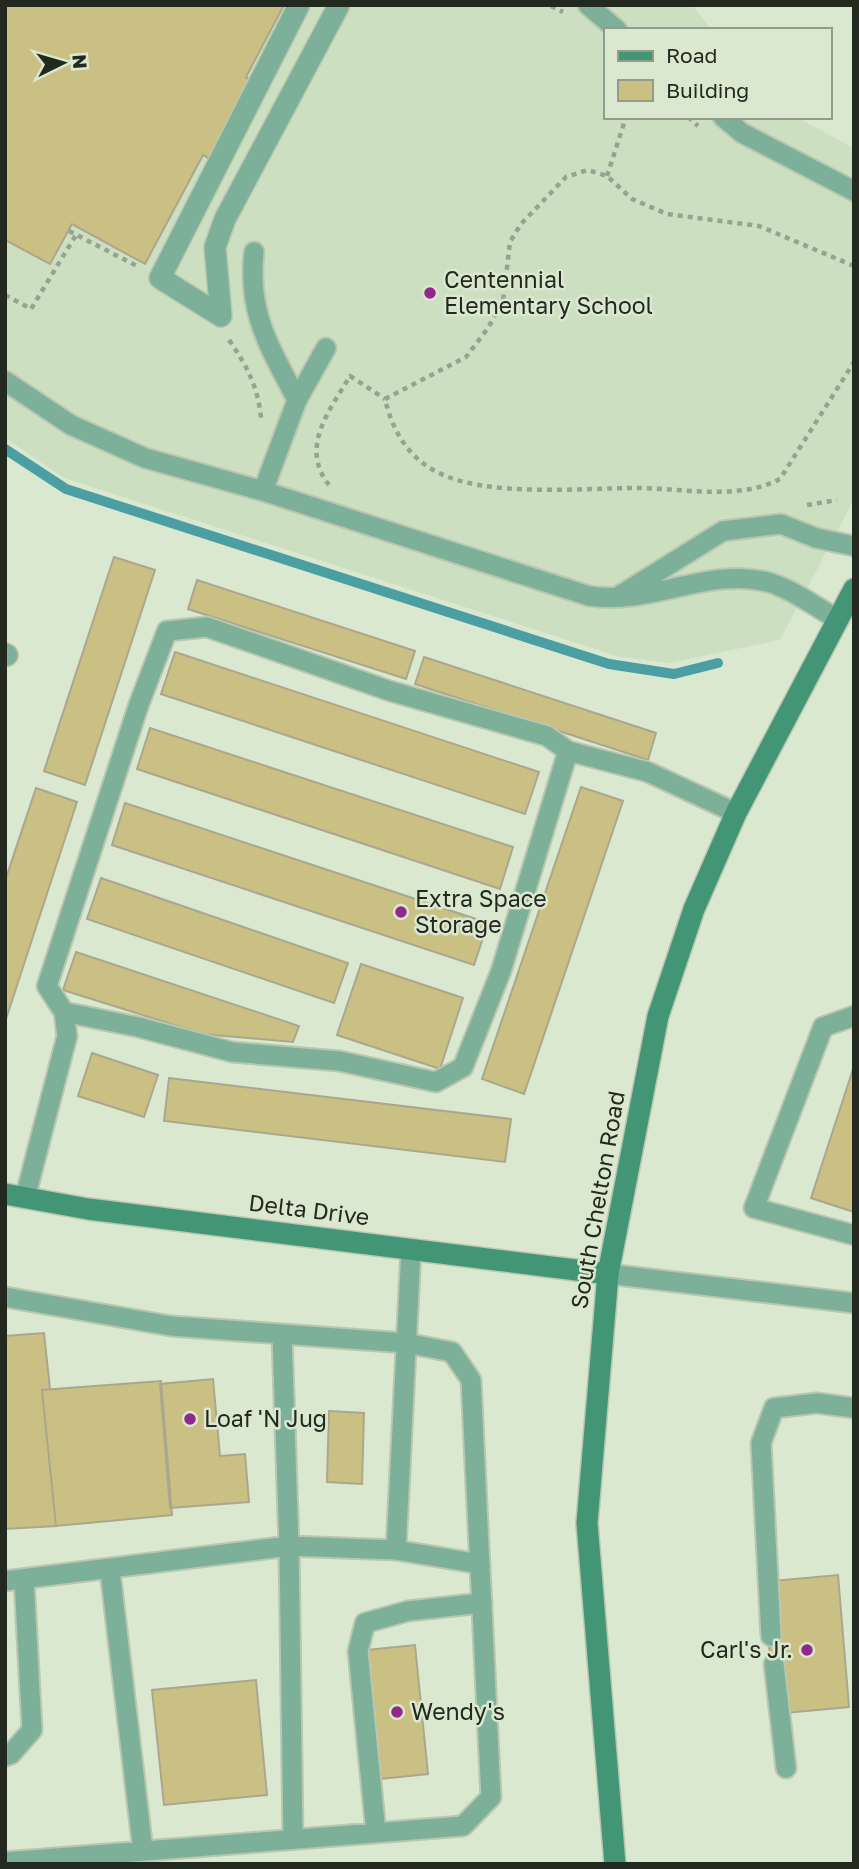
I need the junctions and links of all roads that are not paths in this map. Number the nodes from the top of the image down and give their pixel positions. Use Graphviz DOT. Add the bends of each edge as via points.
graph roads {
  1 [pos="299,5"];
  2 [pos="339,5"];
  3 [pos="588,5"];
  4 [pos="615,28"];
  5 [pos="725,119"];
  6 [pos="854,191"];
  7 [pos="254,252"];
  8 [pos="326,348"];
  9 [pos="5,381"];
  10 [pos="297,400"];
  11 [pos="263,491"];
  12 [pos="854,546"];
  13 [pos="854,589"];
  14 [pos="612,600"];
  15 [pos="837,619"];
  16 [pos="568,751"];
  17 [pos="736,813"];
  18 [pos="64,1012"];
  19 [pos="854,1016"];
  20 [pos="15,1196"];
  21 [pos="854,1235"];
  22 [pos="411,1249"];
  23 [pos="608,1273"];
  24 [pos="5,1297"];
  25 [pos="854,1303"];
  26 [pos="282,1336"];
  27 [pos="406,1343"];
  28 [pos="854,1408"];
  29 [pos="289,1546"];
  30 [pos="396,1550"];
  31 [pos="480,1564"];
  32 [pos="110,1571"];
  33 [pos="15,1580"];
  34 [pos="482,1603"];
  35 [pos="771,1636"];
  36 [pos="775,1664"];
  37 [pos="5,1756"];
  38 [pos="786,1768"];
  39 [pos="376,1832"];
  40 [pos="293,1839"];
  41 [pos="143,1851"];
  42 [pos="5,1862"];
  43 [pos="615,1864"];
  1 -- 2 [label="street" via="160,278 221,316 215,247 225,219"];
  3 -- 4 [label="lane"];
  5 -- 6 [label="lane" via="742,133"];
  7 -- 10 [label="lane" via="251,281 260,327"];
  8 -- 10 [label="lane"];
  9 -- 11 [label="lane" via="71,425 145,458"];
  10 -- 11 [label="lane"];
  11 -- 14 [label="lane"];
  12 -- 14 [label="lane" via="781,524 723,531"];
  13 -- 15 [label="main road, South Chelton Road"];
  14 -- 15 [label="lane" via="659,594 720,578 751,579 773,584"];
  15 -- 17 [label="main road, South Chelton Road"];
  16 -- 17 [label="lane" via="648,772"];
  16 -- 18 [label="lane" via="497,983 463,1067 436,1082 339,1061 232,1052"];
  16 -- 18 [label="lane" via="547,736 390,691 207,627 167,631 47,986"];
  17 -- 23 [label="main road, South Chelton Road" via="694,909 659,1016"];
  18 -- 20 [label="lane" via="67,1036"];
  19 -- 21 [label="lane" via="823,1027 754,1208"];
  20 -- 22 [label="main road, Delta Drive"];
  22 -- 23 [label="main road, Delta Drive"];
  22 -- 27 [label="lane"];
  23 -- 25 [label="lane"];
  23 -- 43 [label="main road, South Chelton Road" via="587,1522"];
  24 -- 26 [label="lane" via="171,1326"];
  26 -- 27 [label="lane"];
  26 -- 29 [label="lane"];
  27 -- 30 [label="lane"];
  27 -- 31 [label="lane" via="452,1352 471,1380"];
  28 -- 35 [label="lane" via="817,1403 774,1408 761,1443"];
  29 -- 30 [label="lane"];
  29 -- 32 [label="lane"];
  29 -- 40 [label="lane"];
  30 -- 31 [label="lane"];
  31 -- 34 [label="lane"];
  32 -- 33 [label="lane"];
  32 -- 41 [label="lane"];
  33 -- 37 [label="lane" via="32,1730"];
  34 -- 39 [label="lane" via="491,1797 463,1826"];
  34 -- 39 [label="lane" via="408,1611 365,1623 358,1651"];
  36 -- 38 [label="lane"];
  39 -- 40 [label="lane"];
  40 -- 41 [label="lane"];
  41 -- 42 [label="lane"];
}
